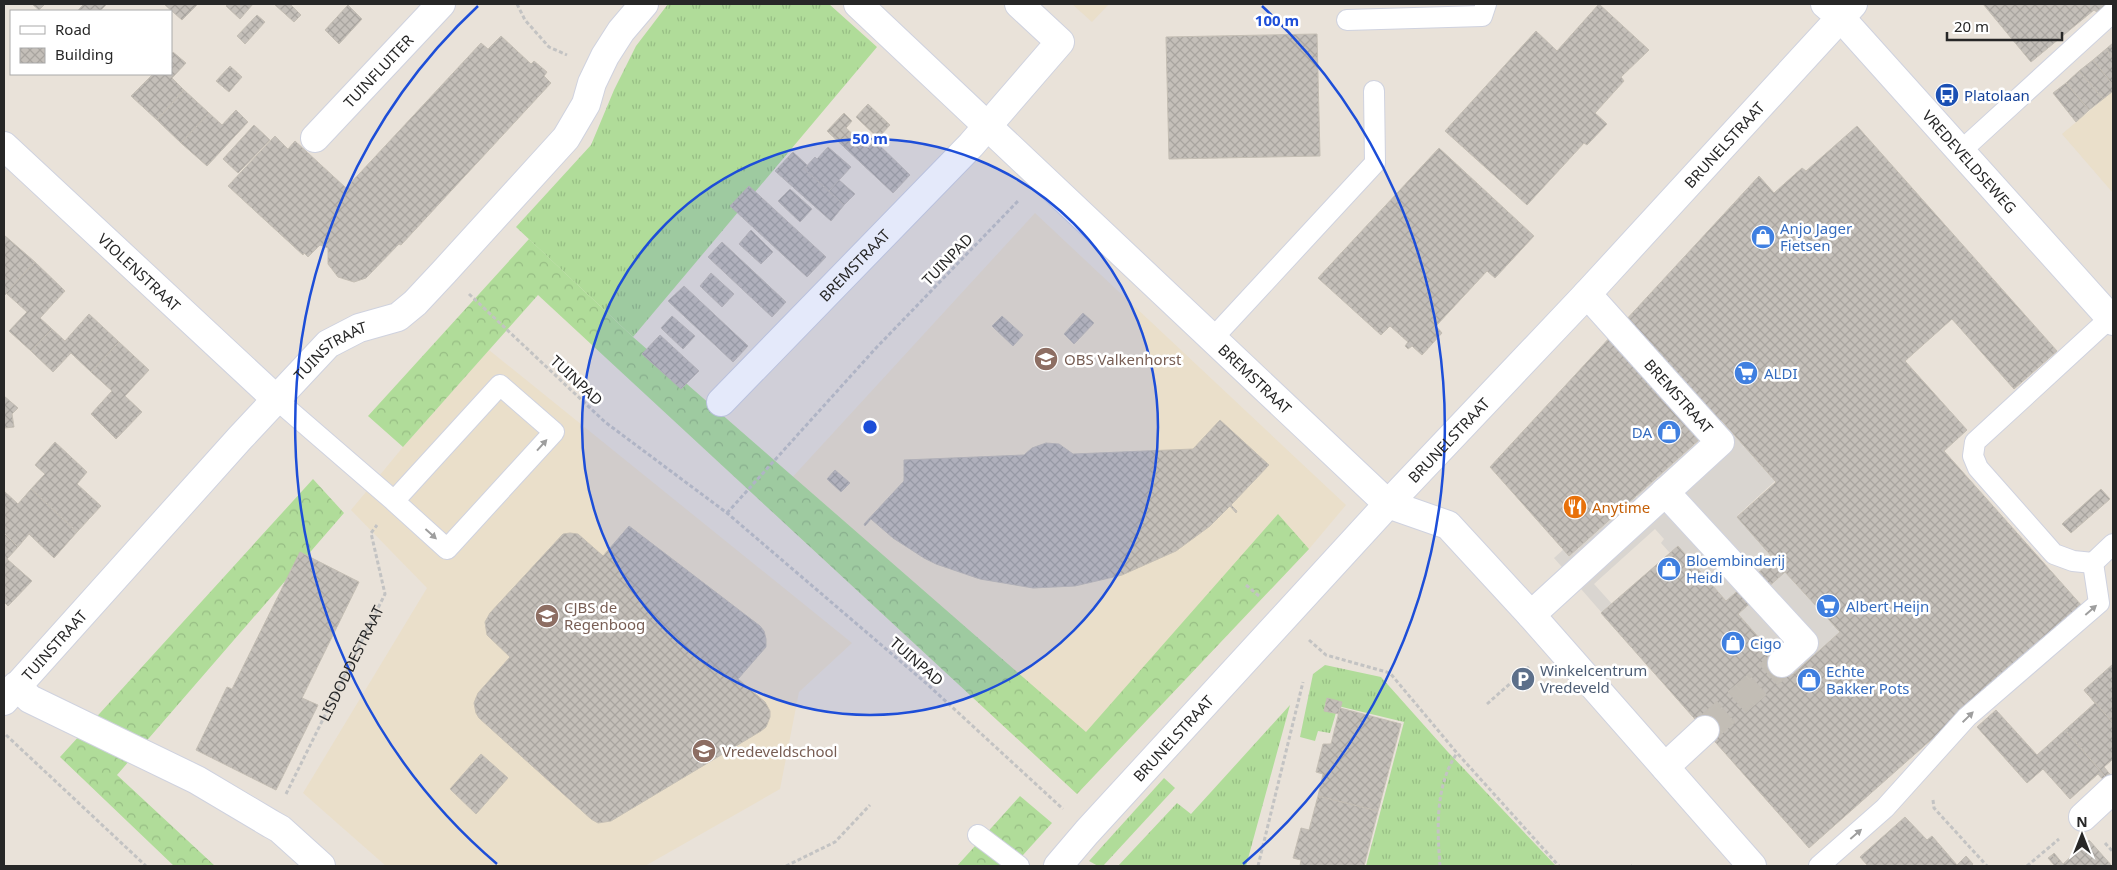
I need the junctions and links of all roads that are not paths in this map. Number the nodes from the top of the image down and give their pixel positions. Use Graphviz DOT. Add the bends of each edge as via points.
graph roads {
  1 [pos="441,4"];
  2 [pos="644,4"];
  3 [pos="858,4"];
  4 [pos="1019,4"];
  5 [pos="1486,4"];
  6 [pos="1840,8"];
  7 [pos="2113,12"];
  8 [pos="1347,20"];
  9 [pos="1374,91"];
  10 [pos="987,126"];
  11 [pos="315,138"];
  12 [pos="4,146"];
  13 [pos="1962,150"];
  14 [pos="1587,294"];
  15 [pos="2112,319"];
  16 [pos="1213,338"];
  17 [pos="276,399"];
  18 [pos="721,402"];
  19 [pos="1665,492"];
  20 [pos="394,501"];
  21 [pos="1388,504"];
  22 [pos="2113,544"];
  23 [pos="2093,563"];
  24 [pos="1530,615"];
  25 [pos="1782,663"];
  26 [pos="10,693"];
  27 [pos="1706,730"];
  28 [pos="1664,768"];
  29 [pos="2113,790"];
  30 [pos="2083,817"];
  31 [pos="978,835"];
  32 [pos="321,866"];
  33 [pos="1019,866"];
  34 [pos="1058,866"];
  35 [pos="1752,866"];
  36 [pos="1819,866"];
  1 -- 11 [label="street, TUINFLUITER"];
  2 -- 17 [label="street, TUINSTRAAT" via="605,56 586,104 566,138 444,272 398,317 359,328 328,344"];
  3 -- 10 [label="street, BREMSTRAAT"];
  4 -- 10 [label="street, BREMSTRAAT" via="1060,42"];
  5 -- 8 [label="lane" via="1482,16"];
  6 -- 13 [label="street, VREDEVELDSEWEG"];
  6 -- 14 [label="street, BRUNELSTRAAT"];
  7 -- 13 [label="lane"];
  9 -- 16 [label="lane" via="1375,163"];
  10 -- 16 [label="street, BREMSTRAAT"];
  10 -- 18 [label="street, BREMSTRAAT"];
  12 -- 17 [label="street, VIOLENSTRAAT"];
  13 -- 15 [label="street, VREDEVELDSEWEG"];
  14 -- 19 [label="street, BREMSTRAAT" via="1720,442"];
  14 -- 21 [label="street, BRUNELSTRAAT"];
  15 -- 23 [label="lane" via="1975,442 1973,456 1978,468 2054,554 2073,561"];
  16 -- 21 [label="street, BREMSTRAAT"];
  17 -- 20 [label="lane"];
  17 -- 26 [label="street, TUINSTRAAT"];
  19 -- 24 [label="street, BREMSTRAAT"];
  19 -- 25 [label="street" via="1804,643"];
  20 -- 20 [label="lane, one-way" via="447,549 554,432 500,385"];
  21 -- 24 [label="street, BREMSTRAAT" via="1448,525"];
  21 -- 34 [label="street, BRUNELSTRAAT"];
  22 -- 23 [label="lane"];
  36 -- 23 [label="lane, one-way" via="1886,808 1967,717 2100,603"];
  24 -- 28 [label="street, BREMSTRAAT"];
  26 -- 32 [label="street" via="30,699 197,780 280,829"];
  27 -- 28 [label="street"];
  28 -- 35 [label="street, BREMSTRAAT"];
  29 -- 30 [label="street"];
  31 -- 33 [label="lane"];
}
